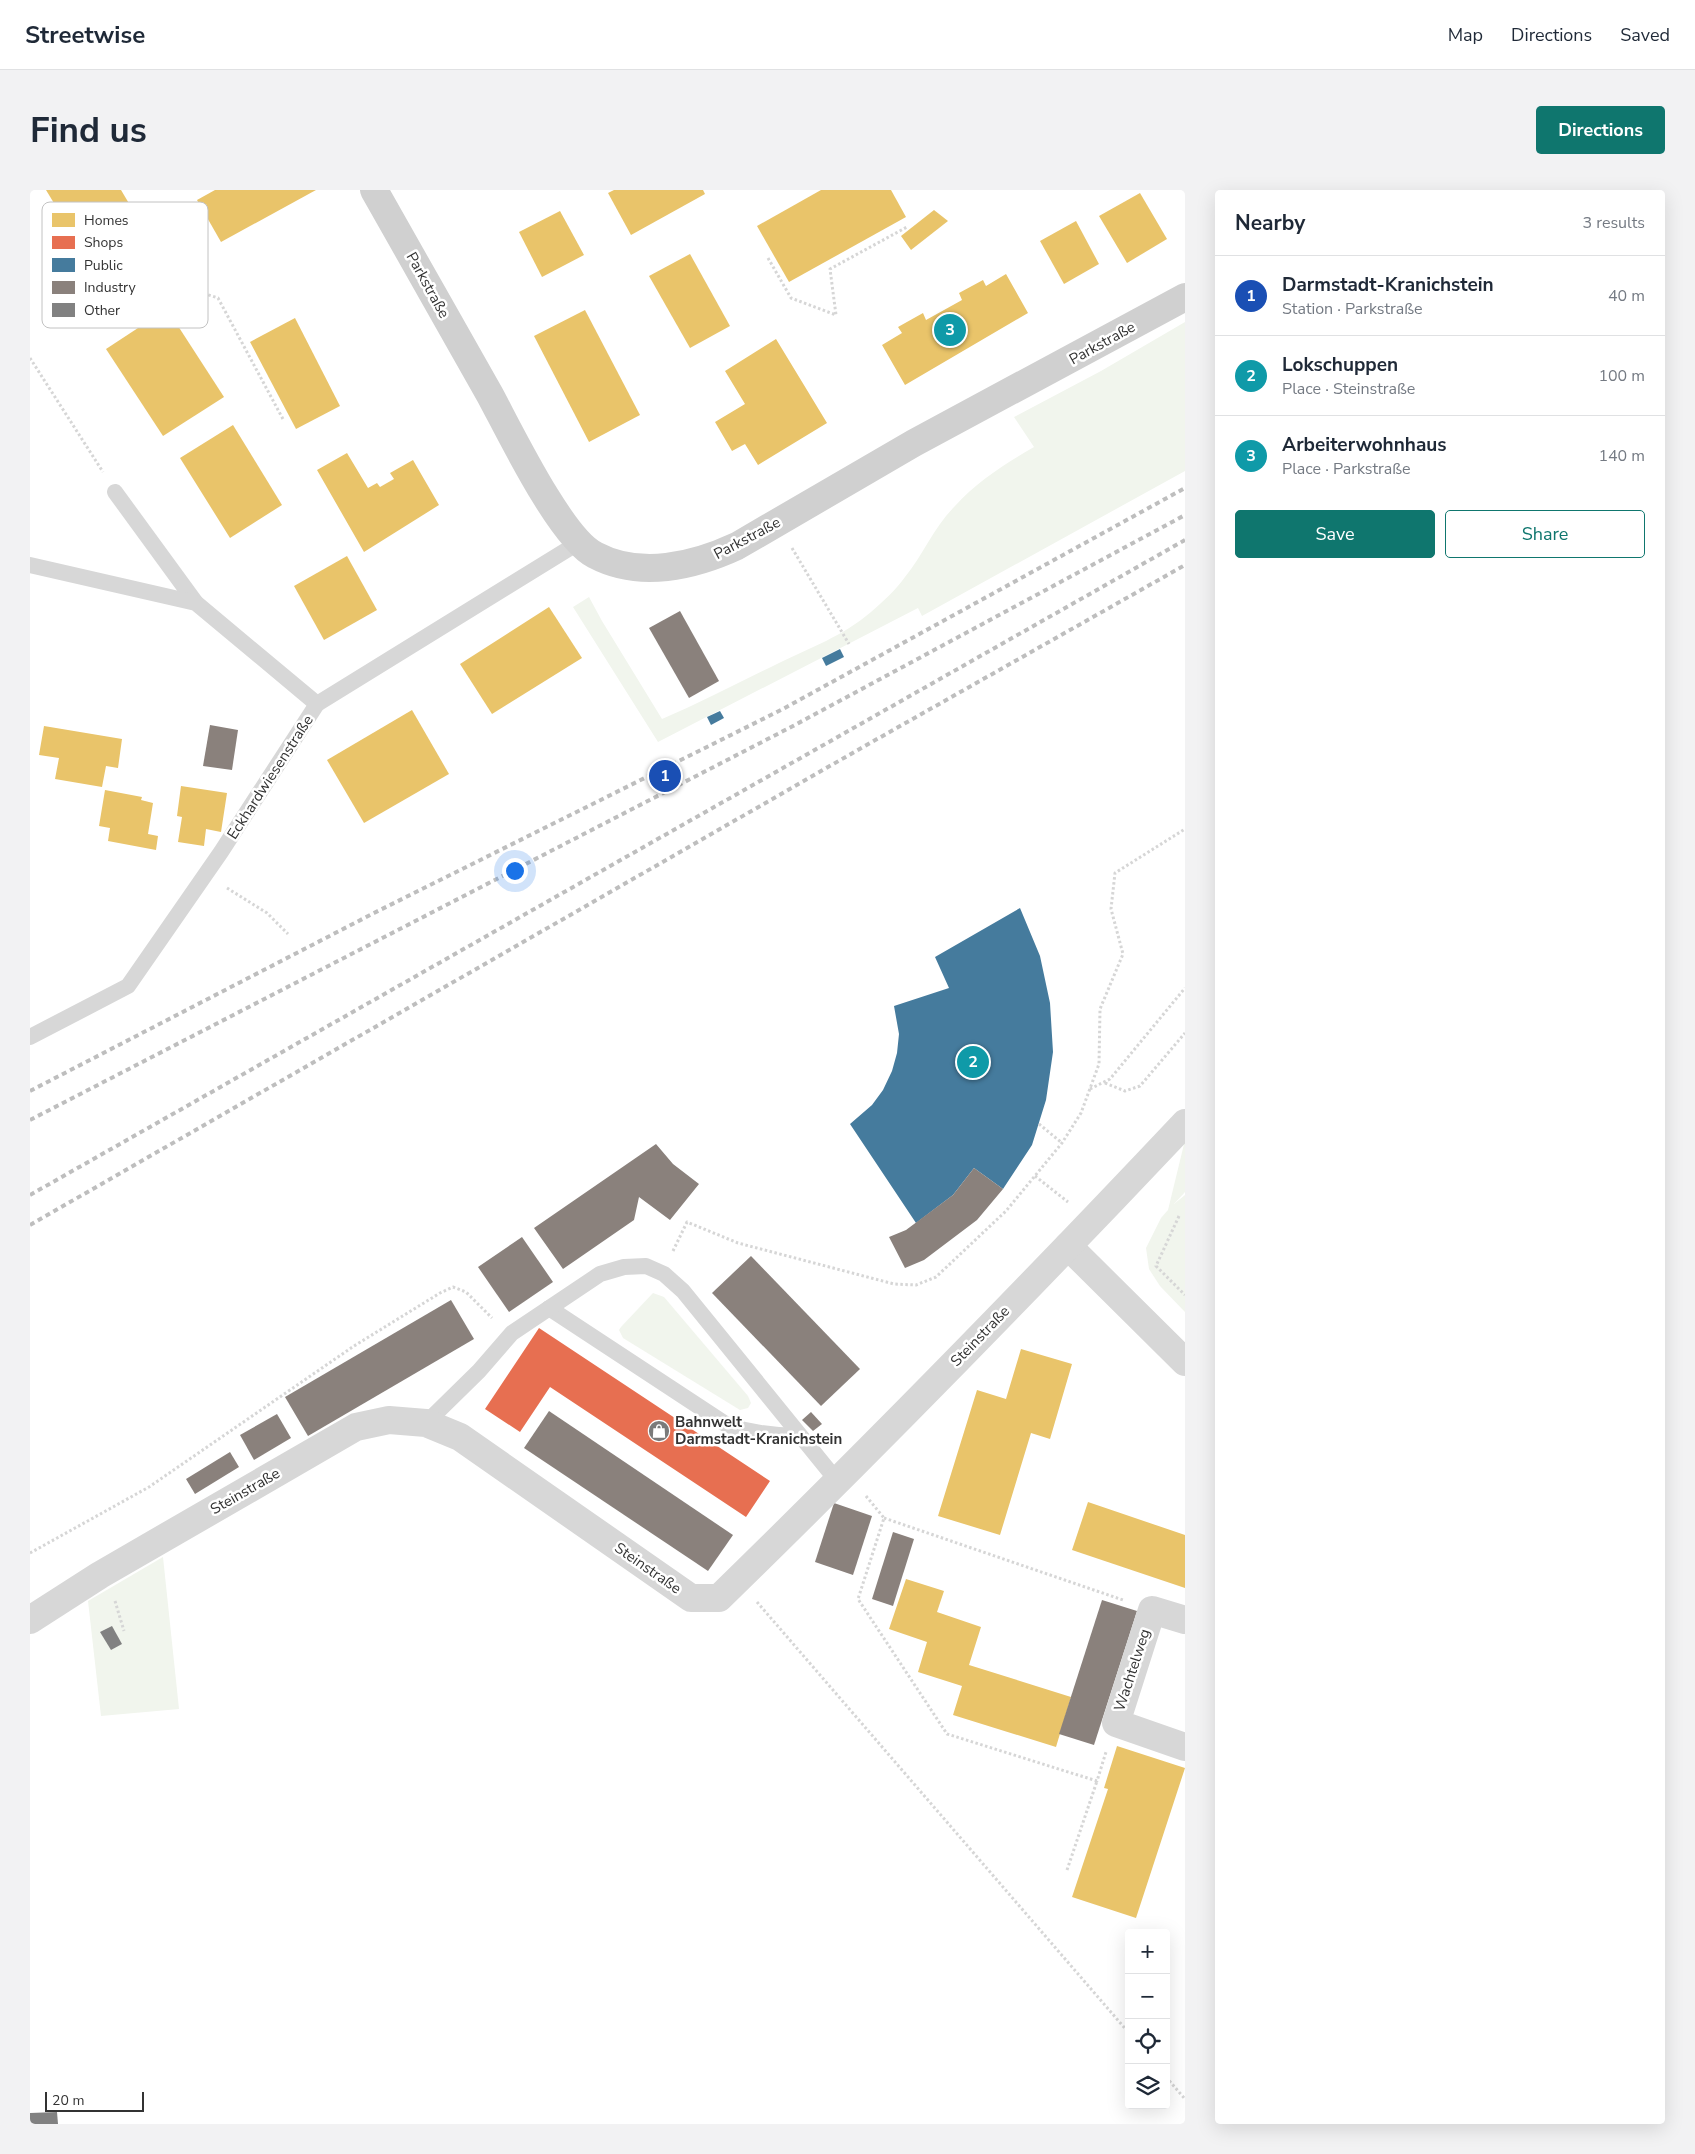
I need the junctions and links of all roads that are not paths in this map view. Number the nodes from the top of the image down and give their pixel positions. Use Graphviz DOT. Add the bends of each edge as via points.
graph roads {
  1 [pos="374,190"];
  2 [pos="1185,298"];
  3 [pos="115,492"];
  4 [pos="578,543"];
  5 [pos="30,565"];
  6 [pos="196,603"];
  7 [pos="317,704"];
  8 [pos="30,1037"];
  9 [pos="1185,1123"];
  10 [pos="1068,1246"];
  11 [pos="549,1308"];
  12 [pos="1185,1362"];
  13 [pos="426,1423"];
  14 [pos="800,1436"];
  15 [pos="843,1478"];
  16 [pos="30,1620"];
  17 [pos="1185,1620"];
  18 [pos="1185,1747"];
  1 -- 4 [label="street, Parkstraße" via="537,480"];
  2 -- 4 [label="street, Parkstraße" via="914,443 714,557 670,567 633,567 594,555"];
  3 -- 6 [label="lane"];
  4 -- 7 [label="lane, Eckhardwiesenstraße"];
  5 -- 6 [label="lane"];
  6 -- 7 [label="lane"];
  7 -- 8 [label="lane, Eckhardwiesenstraße" via="207,873 128,986"];
  9 -- 10 [label="street, Steinstraße"];
  10 -- 12 [label="street"];
  10 -- 15 [label="street, Steinstraße"];
  11 -- 13 [label="lane" via="512,1333"];
  11 -- 14 [label="lane" via="727,1425 767,1435"];
  11 -- 14 [label="lane" via="600,1274 624,1267 646,1266 664,1274 683,1291"];
  13 -- 15 [label="street, Steinstraße" via="460,1437 691,1598 719,1598"];
  13 -- 16 [label="street, Steinstraße" via="389,1420 356,1427 100,1575"];
  14 -- 15 [label="lane"];
  17 -- 18 [label="street, Wachtelweg" via="1152,1610 1116,1723"];
}
